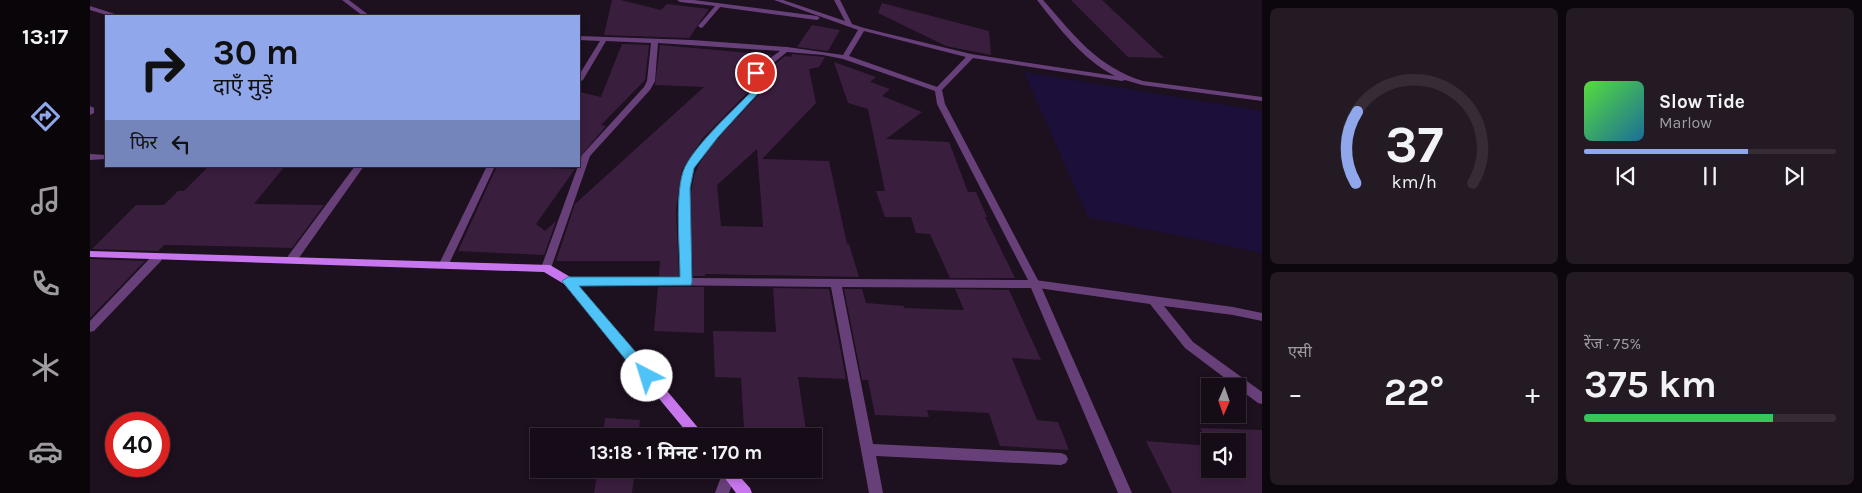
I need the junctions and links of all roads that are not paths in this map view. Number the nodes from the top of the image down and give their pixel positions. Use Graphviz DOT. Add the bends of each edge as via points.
graph roads {
  1 [pos="345,0"];
  2 [pos="680,0"];
  3 [pos="777,0"];
  4 [pos="838,0"];
  5 [pos="1040,0"];
  6 [pos="718,6"];
  7 [pos="90,8"];
  8 [pos="113,15"];
  9 [pos="366,15"];
  10 [pos="828,18"];
  11 [pos="850,25"];
  12 [pos="701,26"];
  13 [pos="862,29"];
  14 [pos="580,38"];
  15 [pos="604,39"];
  16 [pos="655,40"];
  17 [pos="788,49"];
  18 [pos="971,56"];
  19 [pos="845,57"];
  20 [pos="580,79"];
  21 [pos="1122,79"];
  22 [pos="938,90"];
  23 [pos="1262,99"];
  24 [pos="90,108"];
  25 [pos="90,113"];
  26 [pos="90,157"];
  27 [pos="105,157"];
  28 [pos="359,167"];
  29 [pos="491,167"];
  30 [pos="90,254"];
  31 [pos="157,258"];
  32 [pos="292,259"];
  33 [pos="444,264"];
  34 [pos="546,268"];
  35 [pos="568,281"];
  36 [pos="686,282"];
  37 [pos="836,283"];
  38 [pos="1035,284"];
  39 [pos="1153,300"];
  40 [pos="1262,317"];
  41 [pos="90,328"];
  42 [pos="1262,399"];
  43 [pos="691,428"];
  44 [pos="868,450"];
  45 [pos="1061,459"];
  46 [pos="725,478"];
  47 [pos="733,478"];
  48 [pos="722,493"];
  49 [pos="745,493"];
  50 [pos="876,493"];
  51 [pos="1125,493"];
  1 -- 9 [label="street"];
  2 -- 6 [label="street"];
  3 -- 10 [label="street"];
  4 -- 11 [label="street"];
  5 -- 21 [label="street" via="1098,64"];
  6 -- 10 [label="street"];
  6 -- 12 [label="street"];
  7 -- 8 [label="street"];
  10 -- 11 [label="street"];
  11 -- 13 [label="street"];
  13 -- 18 [label="street"];
  13 -- 19 [label="street"];
  14 -- 15 [label="street"];
  15 -- 16 [label="street"];
  15 -- 20 [label="street"];
  16 -- 17 [label="street"];
  16 -- 34 [label="street" via="648,88 586,154"];
  17 -- 19 [label="street"];
  17 -- 36 [label="street" via="756,73 757,90 714,136 690,168 685,188"];
  18 -- 21 [label="street"];
  18 -- 22 [label="street"];
  19 -- 22 [label="street"];
  21 -- 23 [label="street"];
  22 -- 38 [label="street" via="941,104"];
  24 -- 25 [label="street"];
  26 -- 27 [label="street"];
  28 -- 32 [label="street"];
  29 -- 33 [label="street"];
  30 -- 31 [label="street"];
  31 -- 32 [label="street"];
  31 -- 41 [label="street"];
  32 -- 33 [label="street"];
  33 -- 34 [label="street"];
  34 -- 35 [label="street"];
  35 -- 36 [label="street"];
  35 -- 43 [label="street"];
  36 -- 37 [label="street"];
  37 -- 38 [label="street"];
  37 -- 44 [label="street"];
  38 -- 39 [label="street"];
  38 -- 51 [label="street"];
  39 -- 40 [label="street"];
  39 -- 42 [label="street" via="1189,345"];
  44 -- 45 [label="street"];
  44 -- 50 [label="street"];
  46 -- 48 [label="street"];
  47 -- 49 [label="street"];
}
